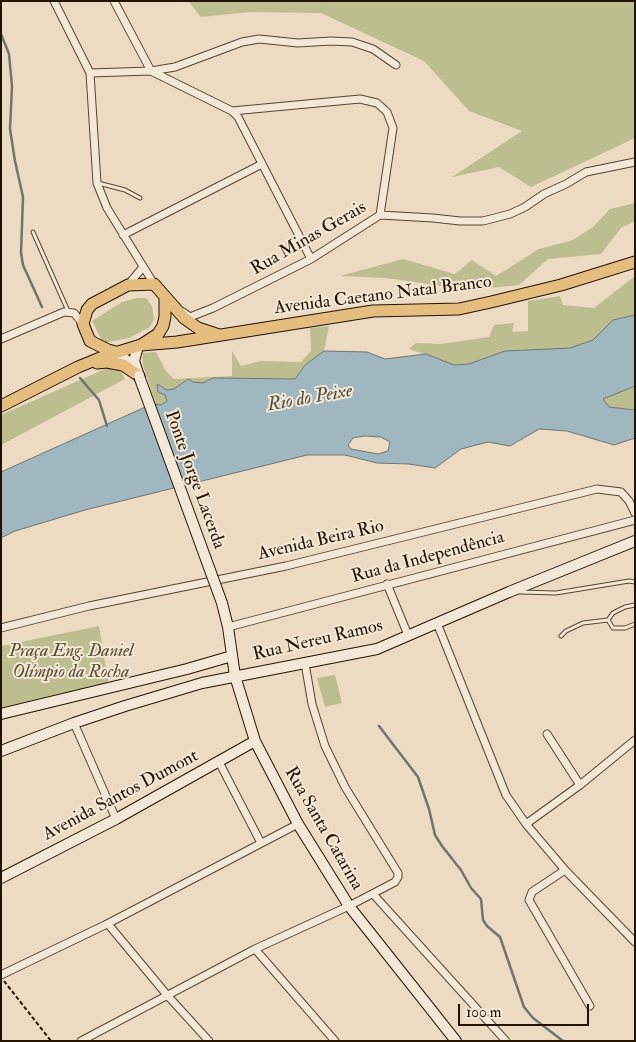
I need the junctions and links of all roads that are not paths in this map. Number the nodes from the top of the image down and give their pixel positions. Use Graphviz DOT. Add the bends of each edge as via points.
graph roads {
  1 [pos="54,1"];
  2 [pos="114,1"];
  3 [pos="396,65"];
  4 [pos="151,71"];
  5 [pos="90,73"];
  6 [pos="232,111"];
  7 [pos="635,162"];
  8 [pos="262,164"];
  9 [pos="97,183"];
  10 [pos="140,198"];
  11 [pos="380,215"];
  12 [pos="33,232"];
  13 [pos="123,235"];
  14 [pos="311,259"];
  15 [pos="635,262"];
  16 [pos="143,267"];
  17 [pos="154,284"];
  18 [pos="128,285"];
  19 [pos="165,297"];
  20 [pos="174,308"];
  21 [pos="69,312"];
  22 [pos="83,324"];
  23 [pos="220,335"];
  24 [pos="1,339"];
  25 [pos="90,341"];
  26 [pos="140,346"];
  27 [pos="116,352"];
  28 [pos="78,367"];
  29 [pos="138,373"];
  30 [pos="1,406"];
  31 [pos="635,513"];
  32 [pos="635,520"];
  33 [pos="631,544"];
  34 [pos="635,582"];
  35 [pos="386,584"];
  36 [pos="509,592"];
  37 [pos="222,603"];
  38 [pos="635,605"];
  39 [pos="608,620"];
  40 [pos="437,623"];
  41 [pos="635,624"];
  42 [pos="228,627"];
  43 [pos="1,628"];
  44 [pos="408,636"];
  45 [pos="561,636"];
  46 [pos="232,656"];
  47 [pos="305,663"];
  48 [pos="234,676"];
  49 [pos="1,714"];
  50 [pos="74,723"];
  51 [pos="547,734"];
  52 [pos="635,740"];
  53 [pos="255,741"];
  54 [pos="1,751"];
  55 [pos="219,762"];
  56 [pos="580,785"];
  57 [pos="116,818"];
  58 [pos="298,824"];
  59 [pos="526,824"];
  60 [pos="261,844"];
  61 [pos="565,870"];
  62 [pos="1,878"];
  63 [pos="373,894"];
  64 [pos="349,906"];
  65 [pos="108,924"];
  66 [pos="635,942"];
  67 [pos="255,949"];
  68 [pos="1,976"];
  69 [pos="168,995"];
  70 [pos="590,1006"];
  71 [pos="80,1041"];
  72 [pos="209,1041"];
  73 [pos="335,1041"];
  74 [pos="456,1041"];
  75 [pos="506,1041"];
  1 -- 5 [label="street"];
  2 -- 4 [label="street"];
  3 -- 4 [label="street" via="373,49 352,42 298,44 259,39 242,42 175,67"];
  4 -- 5 [label="street"];
  4 -- 6 [label="street"];
  5 -- 9 [label="street"];
  6 -- 8 [label="street"];
  6 -- 11 [label="street" via="360,99 377,103 387,112 393,128"];
  7 -- 11 [label="street, Rua Minas Gerais" via="586,172 526,207 482,221"];
  8 -- 13 [label="street"];
  8 -- 14 [label="street"];
  9 -- 10 [label="lane" via="125,190"];
  9 -- 13 [label="street"];
  11 -- 14 [label="street, Rua Minas Gerais"];
  12 -- 21 [label="lane"];
  13 -- 16 [label="street"];
  14 -- 20 [label="street, Rua Minas Gerais" via="190,317"];
  15 -- 23 [label="main road, Avenida Caetano Natal Branco" via="561,285 458,309 373,311"];
  16 -- 17 [label="street"];
  16 -- 18 [label="street"];
  17 -- 18 [label="main road"];
  17 -- 19 [label="main road"];
  18 -- 22 [label="main road" via="92,304"];
  19 -- 20 [label="main road, Avenida Caetano Natal Branco"];
  19 -- 26 [label="main road" via="163,326 158,334"];
  20 -- 23 [label="main road, Avenida Caetano Natal Branco" via="198,328"];
  21 -- 22 [label="street" via="78,315"];
  21 -- 24 [label="street" via="59,313"];
  22 -- 25 [label="main road"];
  23 -- 26 [label="main road, Avenida Caetano Natal Branco"];
  25 -- 27 [label="main road"];
  25 -- 28 [label="main road"];
  26 -- 27 [label="main road"];
  26 -- 29 [label="street, Ponte Jorge Lacerda" via="134,361"];
  27 -- 28 [label="main road"];
  27 -- 29 [label="street"];
  28 -- 29 [label="main road" via="107,362 123,365"];
  28 -- 30 [label="main road"];
  29 -- 37 [label="street, Ponte Jorge Lacerda, bridge"];
  31 -- 43 [label="street, Avenida Beira Rio" via="621,492 597,489 286,566 89,606"];
  32 -- 35 [label="street, Rua da Independência"];
  33 -- 36 [label="street, Rua Nereu Ramos"];
  34 -- 36 [label="lane" via="556,593"];
  35 -- 42 [label="street, Rua da Independência"];
  35 -- 44 [label="street"];
  36 -- 40 [label="street, Rua Nereu Ramos"];
  37 -- 42 [label="street, Rua Santa Catarina"];
  38 -- 39 [label="lane" via="613,613"];
  39 -- 41 [label="lane" via="613,628"];
  39 -- 45 [label="lane" via="583,623"];
  40 -- 44 [label="street, Rua Nereu Ramos"];
  40 -- 59 [label="street" via="506,795"];
  42 -- 46 [label="street, Rua Santa Catarina"];
  44 -- 47 [label="street, Rua Nereu Ramos" via="377,649"];
  46 -- 48 [label="street, Rua Santa Catarina"];
  46 -- 49 [label="street"];
  47 -- 48 [label="street, Rua Nereu Ramos"];
  47 -- 63 [label="street" via="312,704 325,746 345,786 398,873 395,882"];
  48 -- 50 [label="street, Rua Nereu Ramos"];
  48 -- 53 [label="street, Rua Santa Catarina"];
  50 -- 54 [label="street, Rua Nereu Ramos"];
  50 -- 57 [label="street"];
  51 -- 56 [label="street"];
  52 -- 56 [label="street"];
  53 -- 55 [label="street, Avenida Santos Dumont"];
  53 -- 58 [label="street, Rua Santa Catarina"];
  55 -- 57 [label="street, Avenida Santos Dumont"];
  55 -- 60 [label="street"];
  56 -- 59 [label="street"];
  57 -- 62 [label="street, Avenida Santos Dumont"];
  58 -- 60 [label="street"];
  58 -- 64 [label="street, Rua Santa Catarina"];
  59 -- 61 [label="street"];
  60 -- 65 [label="street"];
  61 -- 66 [label="street"];
  61 -- 70 [label="street" via="532,892 529,900"];
  63 -- 64 [label="street"];
  63 -- 75 [label="street"];
  64 -- 67 [label="street"];
  64 -- 74 [label="street, Rua Santa Catarina"];
  65 -- 68 [label="street"];
  65 -- 69 [label="street"];
  67 -- 69 [label="street"];
  67 -- 73 [label="street"];
  69 -- 71 [label="street"];
  69 -- 72 [label="street"];
}
